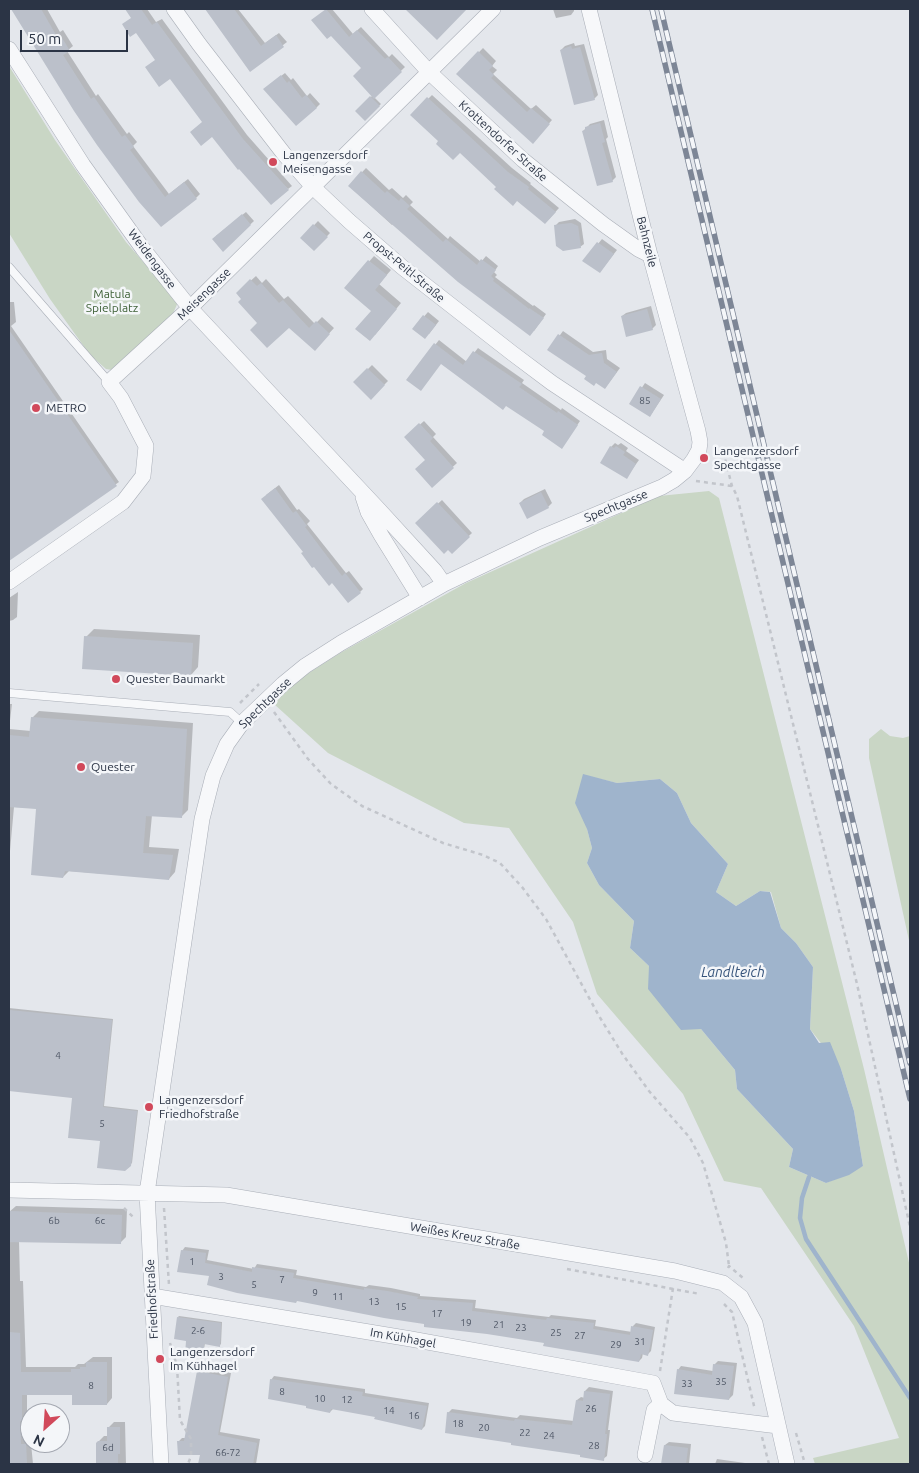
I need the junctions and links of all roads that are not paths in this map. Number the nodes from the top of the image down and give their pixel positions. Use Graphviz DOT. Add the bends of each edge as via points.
graph roads {
  1 [pos="174,9"];
  2 [pos="372,9"];
  3 [pos="493,9"];
  4 [pos="589,9"];
  5 [pos="9,48"];
  6 [pos="429,72"];
  7 [pos="314,188"];
  8 [pos="650,255"];
  9 [pos="9,267"];
  10 [pos="190,308"];
  11 [pos="109,382"];
  12 [pos="689,476"];
  13 [pos="361,493"];
  14 [pos="9,582"];
  15 [pos="444,584"];
  16 [pos="420,598"];
  17 [pos="9,693"];
  18 [pos="237,719"];
  19 [pos="9,1190"];
  20 [pos="146,1199"];
  21 [pos="152,1296"];
  22 [pos="661,1404"];
  23 [pos="778,1426"];
  24 [pos="645,1456"];
  25 [pos="161,1464"];
  26 [pos="787,1464"];
  1 -- 7 [label="street, Propst-Peitl-Straße" via="244,103"];
  2 -- 6 [label="street, Krottendorfer Straße"];
  3 -- 6 [label="street, Meisengasse"];
  4 -- 8 [label="street, Bahnzeile"];
  5 -- 10 [label="street, Weidengasse" via="83,165"];
  6 -- 7 [label="street, Meisengasse"];
  6 -- 8 [label="street, Krottendorfer Straße" via="554,186 602,224"];
  7 -- 10 [label="street, Meisengasse"];
  7 -- 12 [label="street, Propst-Peitl-Straße" via="402,267 512,353"];
  8 -- 12 [label="street, Bahnzeile" via="698,431 700,447"];
  9 -- 11 [label="lane"];
  10 -- 11 [label="street, Meisengasse"];
  10 -- 13 [label="street, Weidengasse"];
  11 -- 14 [label="street" via="146,446 143,476 123,502"];
  12 -- 15 [label="street, Spechtgasse" via="540,538"];
  13 -- 15 [label="street, Weidengasse"];
  13 -- 16 [label="street, Weidengasse" via="380,535"];
  15 -- 16 [label="street, Spechtgasse"];
  16 -- 18 [label="street, Spechtgasse" via="305,666"];
  17 -- 18 [label="lane" via="230,712"];
  18 -- 20 [label="street, Spechtgasse" via="213,776 204,809"];
  19 -- 20 [label="street, Weißes Kreuz Straße"];
  20 -- 21 [label="street, Friedhofstraße"];
  20 -- 23 [label="street, Weißes Kreuz Straße" via="226,1195 676,1271 723,1283 741,1298 755,1323"];
  21 -- 22 [label="street, Im Kühhagel" via="653,1383"];
  21 -- 25 [label="street, Friedhofstraße"];
  22 -- 23 [label="street" via="673,1412"];
  22 -- 24 [label="street" via="654,1410"];
  23 -- 26 [label="street, Weißes Kreuz Straße"];
}
